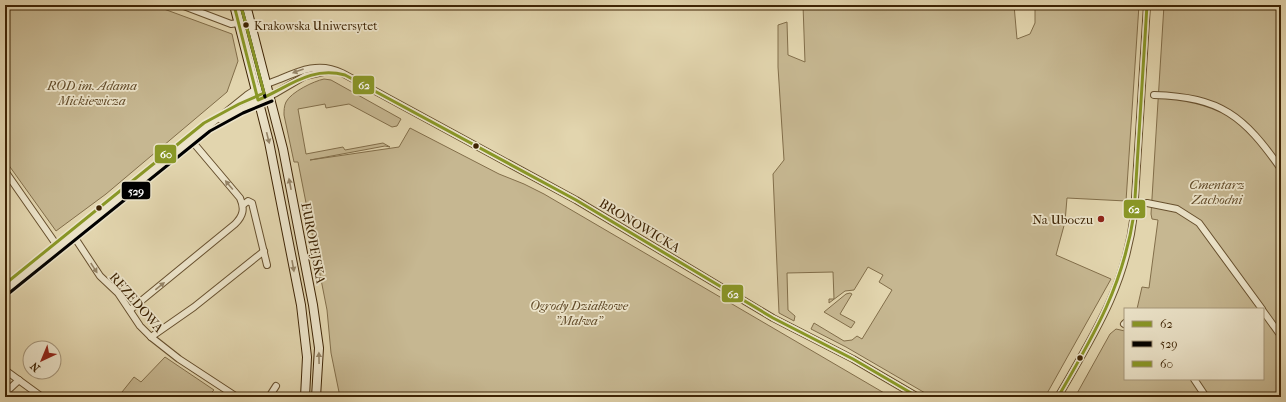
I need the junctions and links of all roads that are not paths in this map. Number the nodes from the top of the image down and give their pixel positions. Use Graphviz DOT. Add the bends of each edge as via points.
graph roads {
  1 [pos="181,5"];
  2 [pos="234,5"];
  3 [pos="246,5"];
  4 [pos="1147,5"];
  5 [pos="238,23"];
  6 [pos="348,77"];
  7 [pos="266,84"];
  8 [pos="255,89"];
  9 [pos="1154,95"];
  10 [pos="270,96"];
  11 [pos="258,100"];
  12 [pos="207,127"];
  13 [pos="191,140"];
  14 [pos="1281,169"];
  15 [pos="5,171"];
  16 [pos="1147,203"];
  17 [pos="243,204"];
  18 [pos="73,235"];
  19 [pos="58,247"];
  20 [pos="264,251"];
  21 [pos="267,265"];
  22 [pos="5,290"];
  23 [pos="1261,308"];
  24 [pos="130,310"];
  25 [pos="1264,313"];
  26 [pos="1281,336"];
  27 [pos="150,337"];
  28 [pos="5,370"];
  29 [pos="19,380"];
  30 [pos="1195,380"];
  31 [pos="276,386"];
  32 [pos="5,393"];
  33 [pos="42,397"];
  34 [pos="237,397"];
  35 [pos="269,397"];
  36 [pos="305,397"];
  37 [pos="316,397"];
  38 [pos="918,397"];
  39 [pos="1058,397"];
  40 [pos="1206,397"];
  1 -- 5 [label="street" via="231,24"];
  2 -- 5 [label="main road, EUROPEJSKA"];
  3 -- 7 [label="main road, EUROPEJSKA"];
  4 -- 39 [label="street" via="1134,210 1129,248 1120,281 1109,305"];
  5 -- 8 [label="main road, EUROPEJSKA"];
  6 -- 7 [label="street, BRONOWICKA, one-way" via="331,69 312,67"];
  6 -- 10 [label="street, BRONOWICKA" via="330,71 315,72"];
  6 -- 38 [label="street, BRONOWICKA" via="576,200 773,318 853,359"];
  7 -- 8 [label="street, BRONOWICKA"];
  7 -- 10 [label="main road, EUROPEJSKA"];
  8 -- 11 [label="main road, EUROPEJSKA"];
  8 -- 12 [label="street, BRONOWICKA"];
  9 -- 14 [label="street" via="1192,98 1229,113 1257,136"];
  10 -- 11 [label="street, BRONOWICKA"];
  37 -- 10 [label="main road, EUROPEJSKA, one-way" via="319,359 316,326 286,163"];
  11 -- 12 [label="street, BRONOWICKA"];
  11 -- 36 [label="main road, EUROPEJSKA, one-way" via="277,178 301,305 306,357"];
  12 -- 13 [label="street"];
  17 -- 13 [label="street, one-way"];
  13 -- 18 [label="street"];
  15 -- 19 [label="street"];
  16 -- 23 [label="street" via="1177,209 1199,223"];
  17 -- 20 [label="street" via="248,201 252,203"];
  24 -- 17 [label="street, one-way" via="239,220 243,214"];
  18 -- 19 [label="street"];
  18 -- 24 [label="street, REZEDOWA, one-way" via="100,276 112,286"];
  19 -- 22 [label="street"];
  20 -- 21 [label="street"];
  20 -- 27 [label="street" via="194,307"];
  24 -- 27 [label="street, REZEDOWA"];
  25 -- 26 [label="street"];
  27 -- 34 [label="street, REZEDOWA"];
  28 -- 29 [label="street"];
  29 -- 32 [label="street"];
  29 -- 33 [label="street"];
  30 -- 40 [label="street"];
  31 -- 35 [label="street"];
}
